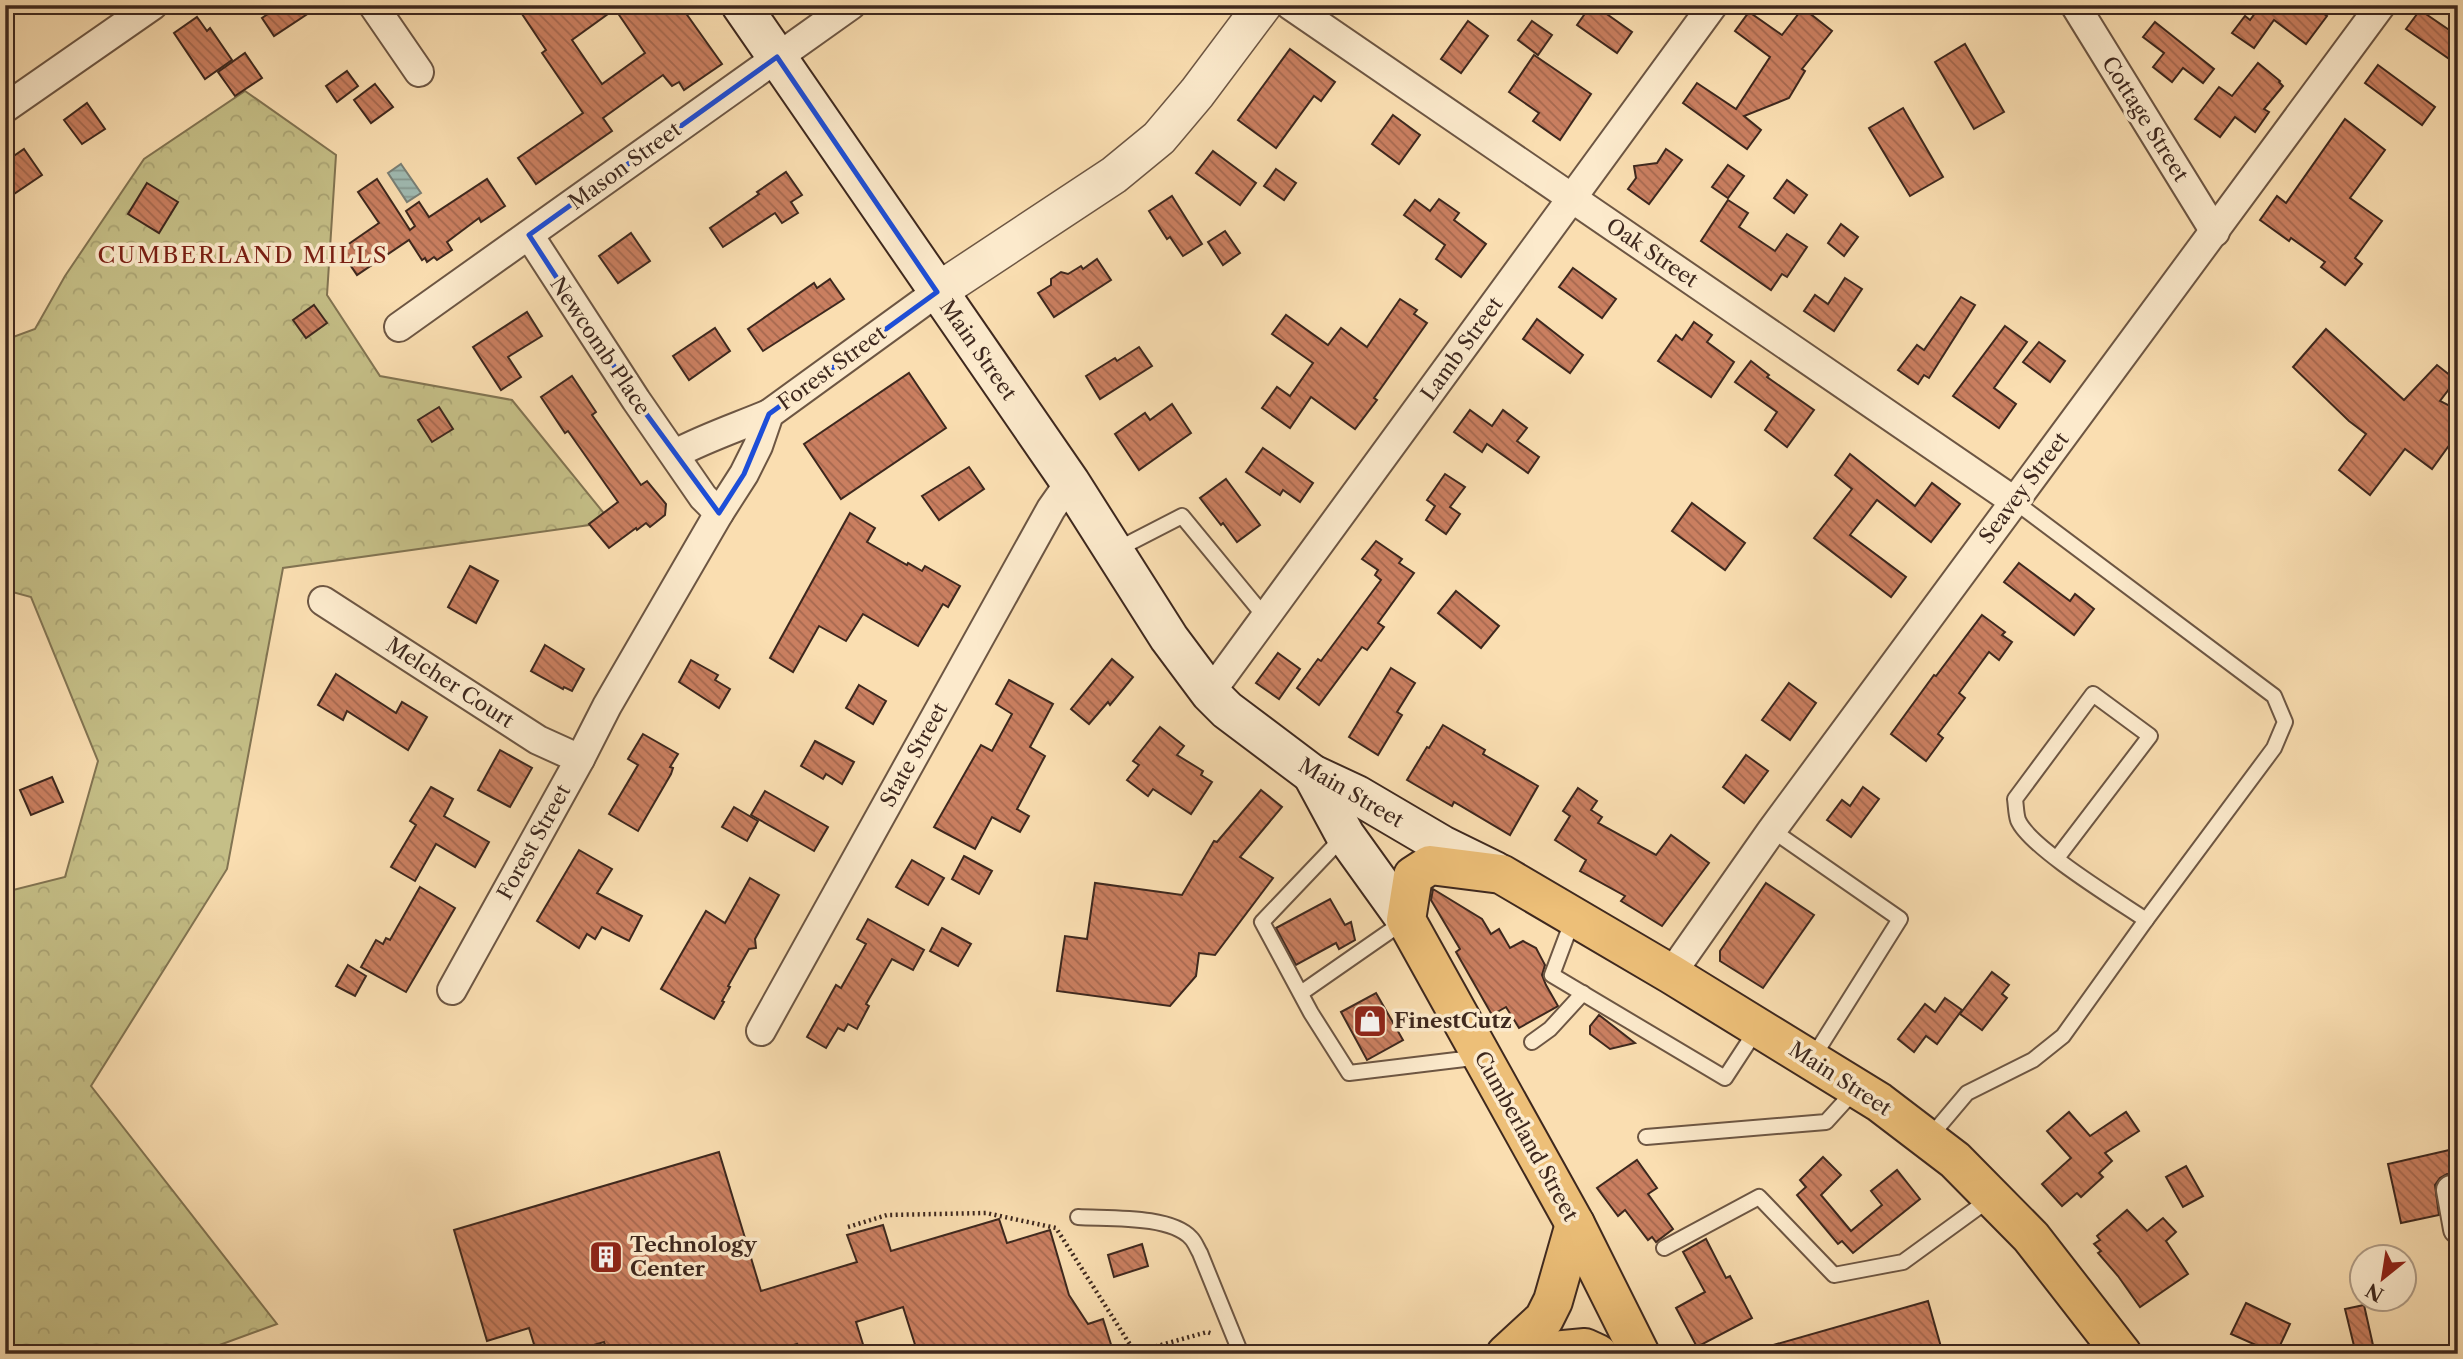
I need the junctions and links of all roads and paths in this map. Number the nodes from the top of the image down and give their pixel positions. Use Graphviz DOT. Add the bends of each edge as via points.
graph roads {
  1 [pos="153,5"];
  2 [pos="373,5"];
  3 [pos="741,5"];
  4 [pos="851,5"];
  5 [pos="1263,5"];
  6 [pos="1290,5"];
  7 [pos="1713,5"];
  8 [pos="2075,5"];
  9 [pos="2381,5"];
  10 [pos="777,57"];
  11 [pos="419,72"];
  12 [pos="5,108"];
  13 [pos="1572,198"];
  14 [pos="2215,232"];
  15 [pos="529,235"];
  16 [pos="937,292"];
  17 [pos="399,327"];
  18 [pos="769,414"];
  19 [pos="675,454"];
  20 [pos="1070,482"];
  21 [pos="2014,501"];
  22 [pos="719,513"];
  23 [pos="1114,551"];
  24 [pos="323,601"];
  25 [pos="1266,618"];
  26 [pos="1210,693"];
  27 [pos="580,759"];
  28 [pos="1312,774"];
  29 [pos="1772,830"];
  30 [pos="1345,835"];
  31 [pos="2057,858"];
  32 [pos="1501,874"];
  33 [pos="1573,918"];
  34 [pos="1406,920"];
  35 [pos="2146,920"];
  36 [pos="1671,974"];
  37 [pos="452,990"];
  38 [pos="1301,993"];
  39 [pos="1583,993"];
  40 [pos="1758,1027"];
  41 [pos="761,1031"];
  42 [pos="1532,1042"];
  43 [pos="1482,1057"];
  44 [pos="1811,1060"];
  45 [pos="1857,1088"];
  46 [pos="1646,1137"];
  47 [pos="1928,1139"];
  48 [pos="2452,1190"];
  49 [pos="1992,1198"];
  50 [pos="1078,1217"];
  51 [pos="1575,1224"];
  52 [pos="848,1227"];
  53 [pos="2458,1229"];
  54 [pos="1664,1248"];
  55 [pos="1239,1348"];
  56 [pos="1136,1353"];
  57 [pos="1129,1354"];
  58 [pos="1506,1354"];
  59 [pos="1519,1354"];
  60 [pos="1598,1354"];
  61 [pos="1640,1354"];
  62 [pos="2122,1354"];
  1 -- 12 [label="street"];
  2 -- 11 [label="street"];
  3 -- 10 [label="main road, Main Street"];
  4 -- 10 [label="street, Mason Street"];
  5 -- 16 [label="street, Forest Street" via="1158,138 1114,175"];
  6 -- 13 [label="street, Oak Street"];
  7 -- 13 [label="street, Lamb Street"];
  8 -- 14 [label="street, Cottage Street"];
  9 -- 14 [label="street, Seavey Street"];
  10 -- 15 [label="street, Mason Street"];
  10 -- 16 [label="main road, Main Street"];
  13 -- 21 [label="street, Oak Street"];
  13 -- 25 [label="street, Lamb Street"];
  14 -- 21 [label="street, Seavey Street"];
  15 -- 17 [label="street, Mason Street"];
  15 -- 19 [label="street, Newcomb Place"];
  16 -- 18 [label="street, Forest Street"];
  16 -- 20 [label="main road, Main Street"];
  18 -- 19 [label="street"];
  18 -- 22 [label="street, Forest Street" via="744,474"];
  19 -- 22 [label="street, Newcomb Place"];
  20 -- 23 [label="main road, Main Street"];
  20 -- 41 [label="street, State Street" via="1044,521"];
  21 -- 29 [label="street, Seavey Street"];
  21 -- 35 [label="lane" via="2274,696 2285,722 2274,748"];
  22 -- 27 [label="street, Forest Street"];
  23 -- 25 [label="lane" via="1182,516"];
  23 -- 26 [label="main road, Main Street"];
  24 -- 27 [label="street, Melcher Court" via="538,740"];
  25 -- 26 [label="street, Lamb Street"];
  26 -- 28 [label="main road, Main Street"];
  27 -- 37 [label="street, Forest Street"];
  28 -- 30 [label="main road, Cumberland Street"];
  28 -- 32 [label="main road, Main Street"];
  29 -- 36 [label="street, Seavey Street"];
  29 -- 44 [label="lane" via="1900,919"];
  30 -- 34 [label="main road, Cumberland Street"];
  30 -- 38 [label="lane" via="1262,922"];
  31 -- 31 [label="lane" via="2032,840 2018,820 2015,799 2093,694 2150,736"];
  31 -- 35 [label="lane"];
  32 -- 33 [label="main road, Main Street"];
  32 -- 34 [label="main road" via="1430,865 1413,876"];
  33 -- 36 [label="main road, Main Street"];
  33 -- 39 [label="lane" via="1552,975"];
  34 -- 38 [label="lane"];
  34 -- 43 [label="main road, Cumberland Street"];
  35 -- 47 [label="lane" via="2063,1037 2033,1060 1968,1093"];
  36 -- 40 [label="main road, Main Street"];
  38 -- 43 [label="lane" via="1349,1073"];
  39 -- 40 [label="lane" via="1725,1078"];
  39 -- 42 [label="lane"];
  40 -- 44 [label="main road, Main Street"];
  43 -- 51 [label="main road, Cumberland Street"];
  44 -- 45 [label="main road, Main Street"];
  45 -- 46 [label="lane" via="1826,1122"];
  45 -- 47 [label="main road, Main Street"];
  47 -- 49 [label="main road, Main Street"];
  48 -- 53 [label="street"];
  49 -- 54 [label="lane" via="1902,1262 1834,1275 1759,1197"];
  49 -- 62 [label="main road, Main Street" via="2031,1237"];
  50 -- 55 [label="lane" via="1159,1223 1176,1227 1191,1238"];
  51 -- 58 [label="main road" via="1544,1320"];
  51 -- 61 [label="main road, Cumberland Street"];
  52 -- 56 [label="path" via="887,1215 986,1213 1056,1228"];
  55 -- 56 [label="path" via="1207,1332"];
  56 -- 57 [label="path"];
  59 -- 60 [label="main road" via="1585,1348"];
}
